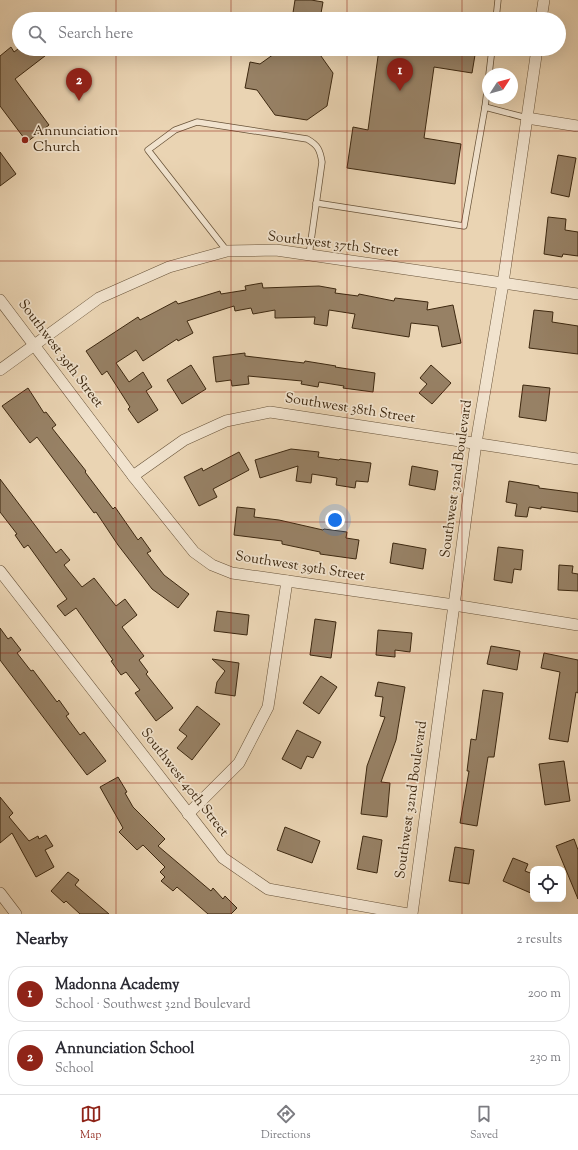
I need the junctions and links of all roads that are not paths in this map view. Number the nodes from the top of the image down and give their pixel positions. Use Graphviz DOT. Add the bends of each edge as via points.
graph roads {
  1 [pos="498,0"];
  2 [pos="544,0"];
  3 [pos="497,12"];
  4 [pos="542,12"];
  5 [pos="491,56"];
  6 [pos="536,56"];
  7 [pos="490,68"];
  8 [pos="485,104"];
  9 [pos="485,107"];
  10 [pos="527,118"];
  11 [pos="578,126"];
  12 [pos="316,203"];
  13 [pos="227,251"];
  14 [pos="309,255"];
  15 [pos="503,283"];
  16 [pos="578,294"];
  17 [pos="0,300"];
  18 [pos="34,344"];
  19 [pos="0,370"];
  20 [pos="476,444"];
  21 [pos="578,459"];
  22 [pos="133,476"];
  23 [pos="0,571"];
  24 [pos="287,581"];
  25 [pos="454,605"];
  26 [pos="578,625"];
  27 [pos="188,814"];
  28 [pos="1,897"];
  29 [pos="16,914"];
  30 [pos="408,914"];
  31 [pos="412,914"];
  1 -- 3 [label="lane"];
  2 -- 4 [label="street"];
  5 -- 7 [label="lane"];
  6 -- 10 [label="street, Southwest 32nd Boulevard"];
  8 -- 9 [label="lane"];
  9 -- 10 [label="lane"];
  9 -- 12 [label="lane" via="464,226"];
  10 -- 11 [label="street"];
  10 -- 15 [label="street, Southwest 32nd Boulevard"];
  12 -- 13 [label="lane" via="322,162 320,152 314,143 307,139 197,122 175,130 148,150"];
  12 -- 14 [label="lane"];
  13 -- 14 [label="street, Southwest 37th Street" via="276,250"];
  13 -- 18 [label="street, Southwest 37th Street" via="169,267 99,298"];
  14 -- 15 [label="street, Southwest 37th Street"];
  15 -- 16 [label="street, Southwest 37th Street"];
  15 -- 20 [label="street, Southwest 32nd Boulevard"];
  17 -- 18 [label="street, Southwest 39th Street"];
  18 -- 19 [label="street, Southwest 37th Street"];
  18 -- 22 [label="street, Southwest 39th Street"];
  20 -- 21 [label="street, Southwest 38th Street"];
  20 -- 22 [label="street, Southwest 38th Street" via="270,412 226,421 184,440"];
  20 -- 25 [label="street, Southwest 32nd Boulevard"];
  22 -- 24 [label="street, Southwest 39th Street" via="194,552 212,565 232,573"];
  23 -- 27 [label="street, Southwest 40th Street"];
  24 -- 25 [label="street, Southwest 39th Street"];
  24 -- 27 [label="street" via="268,708 239,764"];
  25 -- 26 [label="street, Southwest 39th Street"];
  25 -- 31 [label="street, Southwest 32nd Boulevard"];
  27 -- 30 [label="street, Southwest 40th Street" via="223,858 268,889"];
  28 -- 29 [label="street"];
}
